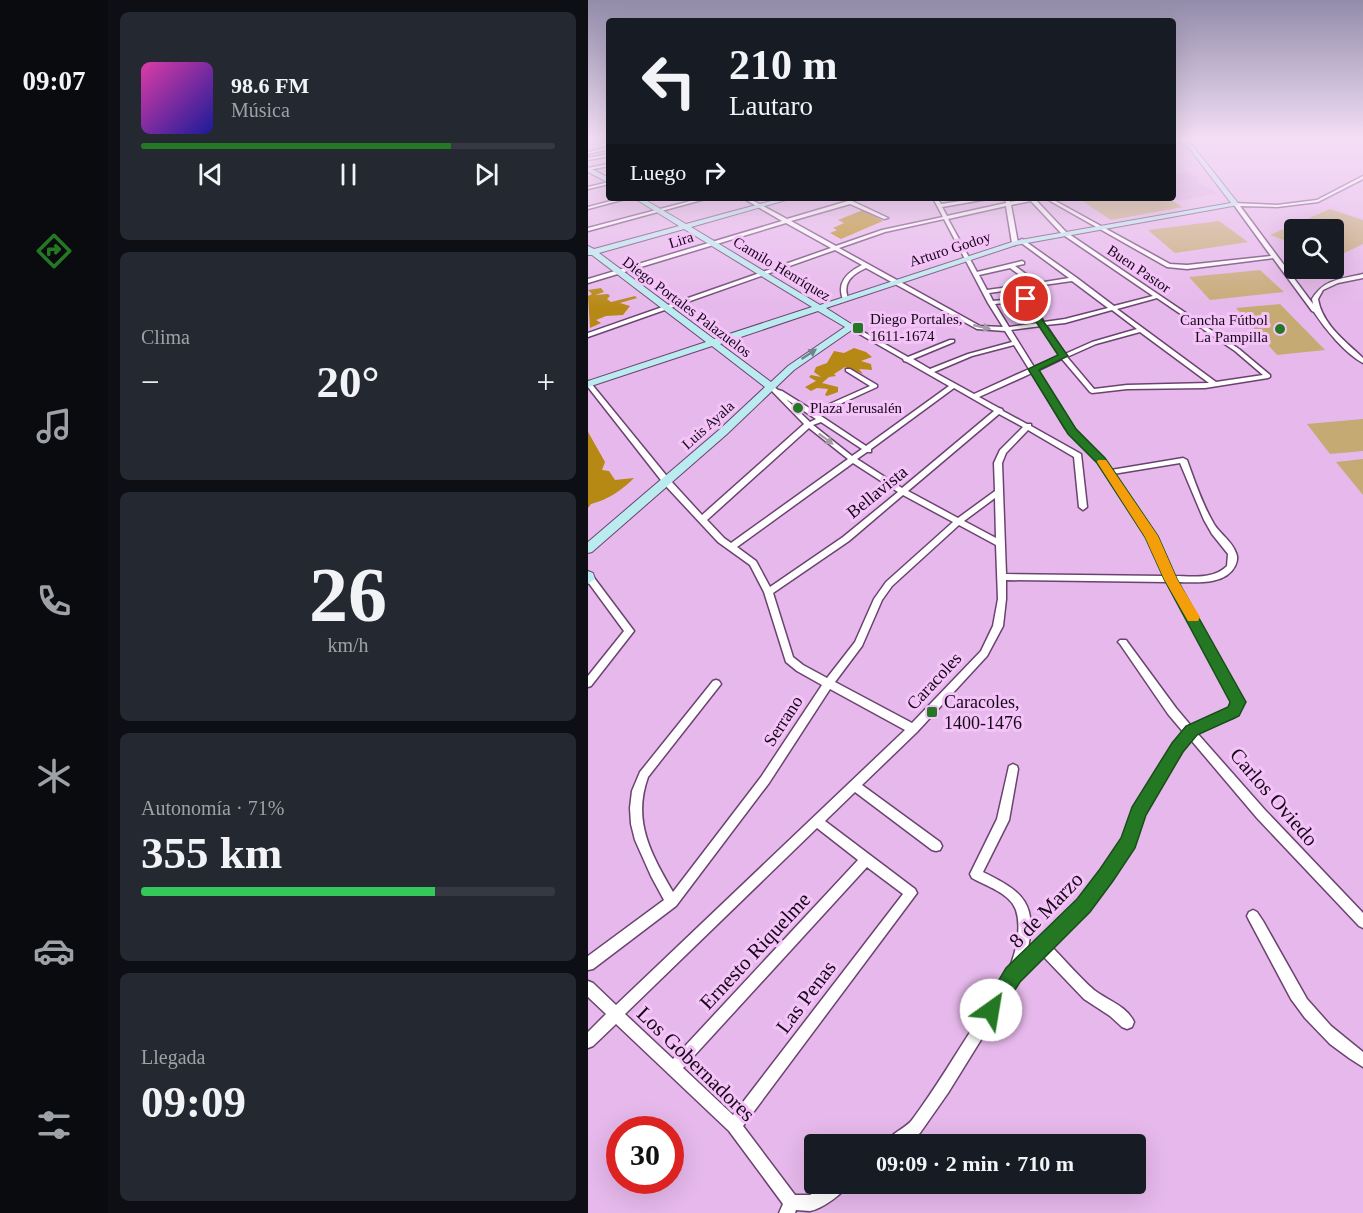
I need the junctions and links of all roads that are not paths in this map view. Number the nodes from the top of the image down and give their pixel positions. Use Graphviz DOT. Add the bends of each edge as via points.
graph roads {
  1 [pos="1229,196"];
  2 [pos="1328,196"];
  3 [pos="615,201"];
  4 [pos="642,201"];
  5 [pos="696,201"];
  6 [pos="750,201"];
  7 [pos="778,201"];
  8 [pos="847,201"];
  9 [pos="852,201"];
  10 [pos="936,201"];
  11 [pos="972,201"];
  12 [pos="1007,201"];
  13 [pos="1024,201"];
  14 [pos="1034,201"];
  15 [pos="1053,201"];
  16 [pos="1061,201"];
  17 [pos="1236,204"];
  18 [pos="1008,205"];
  19 [pos="759,206"];
  20 [pos="939,206"];
  21 [pos="588,208"];
  22 [pos="658,211"];
  23 [pos="944,217"];
  24 [pos="886,218"];
  25 [pos="786,221"];
  26 [pos="1104,226"];
  27 [pos="684,227"];
  28 [pos="588,230"];
  29 [pos="1064,233"];
  30 [pos="1018,242"];
  31 [pos="712,243"];
  32 [pos="835,249"];
  33 [pos="590,251"];
  34 [pos="1272,255"];
  35 [pos="965,257"];
  36 [pos="1022,263"];
  37 [pos="865,266"];
  38 [pos="1011,266"];
  39 [pos="619,272"];
  40 [pos="764,274"];
  41 [pos="976,274"];
  42 [pos="1363,276"];
  43 [pos="1075,279"];
  44 [pos="588,281"];
  45 [pos="1293,281"];
  46 [pos="894,282"];
  47 [pos="1038,285"];
  48 [pos="1017,287"];
  49 [pos="1322,290"];
  50 [pos="985,292"];
  51 [pos="1158,296"];
  52 [pos="845,298"];
  53 [pos="1026,299"];
  54 [pos="991,303"];
  55 [pos="818,307"];
  56 [pos="666,308"];
  57 [pos="1116,308"];
  58 [pos="1315,312"];
  59 [pos="1041,325"];
  60 [pos="851,327"];
  61 [pos="1006,329"];
  62 [pos="1140,330"];
  63 [pos="588,336"];
  64 [pos="952,340"];
  65 [pos="711,343"];
  66 [pos="1016,343"];
  67 [pos="1063,356"];
  68 [pos="906,360"];
  69 [pos="1363,361"];
  70 [pos="1033,369"];
  71 [pos="848,370"];
  72 [pos="928,372"];
  73 [pos="588,384"];
  74 [pos="1216,385"];
  75 [pos="953,386"];
  76 [pos="771,387"];
  77 [pos="973,397"];
  78 [pos="1000,410"];
  79 [pos="817,417"];
  80 [pos="808,425"];
  81 [pos="1028,426"];
  82 [pos="868,450"];
  83 [pos="854,460"];
  84 [pos="1110,472"];
  85 [pos="667,482"];
  86 [pos="998,492"];
  87 [pos="903,493"];
  88 [pos="1083,507"];
  89 [pos="702,520"];
  90 [pos="958,522"];
  91 [pos="1000,543"];
  92 [pos="732,547"];
  93 [pos="588,549"];
  94 [pos="588,577"];
  95 [pos="1002,577"];
  96 [pos="1170,579"];
  97 [pos="768,592"];
  98 [pos="1123,642"];
  99 [pos="830,682"];
  100 [pos="588,683"];
  101 [pos="716,684"];
  102 [pos="914,729"];
  103 [pos="1192,731"];
  104 [pos="1013,769"];
  105 [pos="855,786"];
  106 [pos="818,822"];
  107 [pos="936,846"];
  108 [pos="866,860"];
  109 [pos="672,902"];
  110 [pos="1253,916"];
  111 [pos="1360,919"];
  112 [pos="1041,945"];
  113 [pos="588,964"];
  114 [pos="1013,975"];
  115 [pos="588,988"];
  116 [pos="615,1014"];
  117 [pos="1127,1022"];
  118 [pos="588,1041"];
  119 [pos="1363,1060"];
  120 [pos="673,1069"];
  121 [pos="734,1126"];
  122 [pos="907,1134"];
  123 [pos="826,1194"];
  124 [pos="789,1207"];
  1 -- 17 [label="street"];
  2 -- 17 [label="street, Arturo Godoy" via="1318,201 1276,206"];
  3 -- 21 [label="street"];
  4 -- 22 [label="street, Camilo Henríquez"];
  5 -- 22 [label="street"];
  6 -- 19 [label="street"];
  7 -- 19 [label="street"];
  8 -- 25 [label="street, Lira"];
  9 -- 24 [label="street, Lira"];
  10 -- 20 [label="street"];
  11 -- 20 [label="street"];
  12 -- 18 [label="street"];
  13 -- 18 [label="street"];
  14 -- 29 [label="street, Buen Pastor"];
  15 -- 26 [label="street"];
  16 -- 26 [label="street"];
  17 -- 26 [label="street, Arturo Godoy"];
  17 -- 34 [label="street"];
  18 -- 23 [label="street"];
  18 -- 30 [label="street"];
  19 -- 25 [label="street"];
  19 -- 27 [label="street"];
  20 -- 23 [label="street"];
  22 -- 27 [label="street, Camilo Henríquez"];
  22 -- 28 [label="street"];
  23 -- 32 [label="street" via="884,231"];
  23 -- 35 [label="street"];
  25 -- 31 [label="street, Lira"];
  25 -- 32 [label="street"];
  26 -- 29 [label="street, Arturo Godoy"];
  26 -- 34 [label="street" via="1158,262 1173,267"];
  27 -- 31 [label="street, Camilo Henríquez"];
  27 -- 33 [label="street"];
  29 -- 30 [label="street, Arturo Godoy"];
  29 -- 51 [label="street, Buen Pastor"];
  30 -- 35 [label="street, Arturo Godoy"];
  30 -- 43 [label="street"];
  31 -- 39 [label="street, Lira"];
  31 -- 40 [label="street, Camilo Henríquez"];
  32 -- 37 [label="street"];
  32 -- 40 [label="street"];
  33 -- 39 [label="street, Diego Portales Palazuelos"];
  34 -- 45 [label="street"];
  35 -- 41 [label="street"];
  35 -- 46 [label="street, Arturo Godoy"];
  36 -- 38 [label="street"];
  37 -- 46 [label="street"];
  37 -- 52 [label="street" via="843,282"];
  38 -- 41 [label="street"];
  38 -- 47 [label="street"];
  39 -- 44 [label="street, Lira"];
  39 -- 56 [label="street, Diego Portales Palazuelos"];
  40 -- 55 [label="street, Camilo Henríquez"];
  40 -- 56 [label="street"];
  41 -- 50 [label="street"];
  42 -- 49 [label="street"];
  43 -- 47 [label="street"];
  43 -- 57 [label="street"];
  45 -- 49 [label="street" via="1306,290"];
  45 -- 58 [label="street"];
  46 -- 52 [label="street, Arturo Godoy"];
  46 -- 61 [label="street, one-way" via="976,327"];
  47 -- 48 [label="street"];
  48 -- 50 [label="street"];
  48 -- 53 [label="street"];
  49 -- 58 [label="street" via="1315,300"];
  50 -- 54 [label="street"];
  51 -- 57 [label="street"];
  51 -- 74 [label="street, Buen Pastor" via="1268,376"];
  52 -- 55 [label="street, Arturo Godoy"];
  53 -- 54 [label="street"];
  53 -- 59 [label="street"];
  54 -- 61 [label="street"];
  55 -- 60 [label="street, Camilo Henríquez"];
  55 -- 65 [label="street, Arturo Godoy"];
  56 -- 63 [label="street"];
  56 -- 65 [label="street, Diego Portales Palazuelos"];
  57 -- 59 [label="street"];
  57 -- 62 [label="street"];
  58 -- 69 [label="street"];
  59 -- 61 [label="street"];
  59 -- 67 [label="street"];
  60 -- 68 [label="street"];
  76 -- 60 [label="street, Luis Ayala, one-way" via="805,357"];
  61 -- 66 [label="street"];
  62 -- 67 [label="street"];
  62 -- 74 [label="street"];
  64 -- 68 [label="street"];
  65 -- 73 [label="street, Arturo Godoy"];
  65 -- 76 [label="street, Diego Portales Palazuelos"];
  66 -- 70 [label="street"];
  66 -- 72 [label="street" via="970,355"];
  67 -- 70 [label="street"];
  67 -- 74 [label="street" via="1092,391"];
  68 -- 72 [label="street"];
  70 -- 77 [label="street"];
  70 -- 84 [label="street" via="1072,431"];
  71 -- 79 [label="street" via="875,386"];
  72 -- 75 [label="street"];
  73 -- 85 [label="street"];
  75 -- 77 [label="street"];
  75 -- 82 [label="street"];
  76 -- 79 [label="street, Diego Portales Palazuelos"];
  76 -- 80 [label="street, Diego Portales Palazuelos"];
  76 -- 85 [label="street, Luis Ayala"];
  77 -- 78 [label="street"];
  78 -- 81 [label="street"];
  78 -- 87 [label="street, Bellavista"];
  79 -- 80 [label="street"];
  79 -- 82 [label="street, Diego Portales Palazuelos"];
  80 -- 83 [label="street, Diego Portales Palazuelos, one-way"];
  80 -- 89 [label="street"];
  81 -- 86 [label="street, Caracoles" via="1000,457"];
  81 -- 88 [label="street" via="1078,456"];
  82 -- 83 [label="street"];
  83 -- 87 [label="street, Diego Portales Palazuelos"];
  83 -- 92 [label="street"];
  84 -- 96 [label="street" via="1151,536"];
  84 -- 96 [label="street" via="1183,460 1213,529 1233,557 1225,573 1213,578"];
  85 -- 89 [label="street"];
  85 -- 93 [label="street, Luis Ayala"];
  86 -- 90 [label="street, Serrano"];
  86 -- 91 [label="street, Caracoles"];
  87 -- 90 [label="street, Diego Portales Palazuelos"];
  87 -- 97 [label="street, Bellavista" via="846,539"];
  89 -- 92 [label="street"];
  90 -- 91 [label="street, Diego Portales Palazuelos"];
  90 -- 99 [label="street, Serrano" via="889,584 878,599 859,644"];
  91 -- 95 [label="street, Caracoles"];
  92 -- 97 [label="street" via="753,563"];
  94 -- 100 [label="street" via="629,631"];
  95 -- 96 [label="street"];
  95 -- 102 [label="street, Caracoles" via="1002,608 990,644"];
  96 -- 103 [label="street, 8 de Marzo" via="1236,695 1238,706 1231,714"];
  97 -- 99 [label="street" via="789,659"];
  98 -- 103 [label="street, Carlos Oviedo" via="1172,711"];
  99 -- 102 [label="street"];
  99 -- 109 [label="street, Serrano" via="765,780"];
  101 -- 109 [label="street" via="636,790 634,809 639,833"];
  102 -- 105 [label="street, Caracoles"];
  103 -- 111 [label="street, Carlos Oviedo" via="1261,814"];
  103 -- 112 [label="street, 8 de Marzo" via="1158,777 1138,812 1129,842 1109,872 1083,906"];
  104 -- 114 [label="street" via="1003,820 976,874 1010,893 1022,911 1021,952"];
  105 -- 106 [label="street, Caracoles"];
  105 -- 107 [label="street"];
  106 -- 108 [label="street"];
  106 -- 116 [label="street, Caracoles"];
  108 -- 120 [label="street, Ernesto Riquelme"];
  108 -- 121 [label="street, Las Penas" via="911,893"];
  109 -- 113 [label="street, Serrano"];
  110 -- 119 [label="street" via="1297,996 1321,1026"];
  112 -- 114 [label="street, 8 de Marzo"];
  112 -- 117 [label="street" via="1089,994"];
  114 -- 122 [label="street, 8 de Marzo" via="943,1088"];
  115 -- 116 [label="street, Los Gobernadores"];
  116 -- 118 [label="street, Caracoles"];
  116 -- 120 [label="street, Los Gobernadores"];
  120 -- 121 [label="street, Los Gobernadores"];
  121 -- 124 [label="street, Los Gobernadores"];
  123 -- 124 [label="street" via="812,1203"];
}
